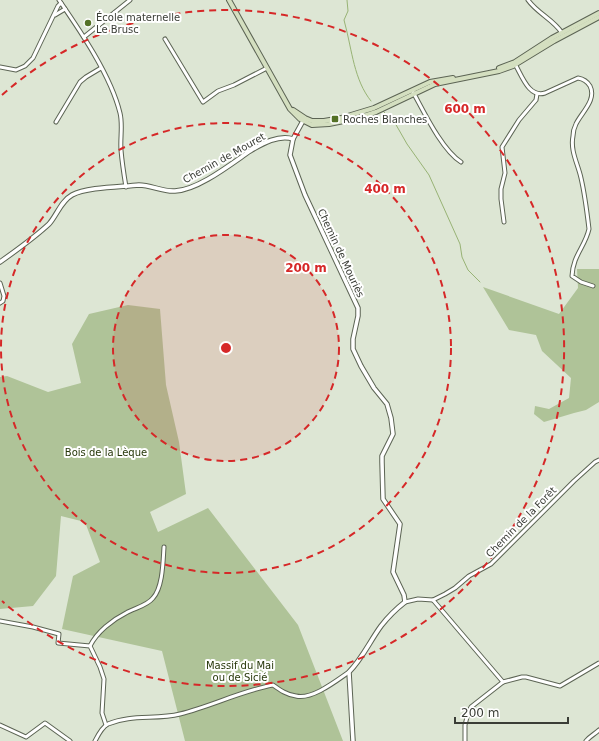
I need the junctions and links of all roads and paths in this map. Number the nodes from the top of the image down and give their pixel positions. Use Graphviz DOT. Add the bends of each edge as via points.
graph roads {
  1 [pos="130,0"];
  2 [pos="229,0"];
  3 [pos="528,0"];
  4 [pos="60,2"];
  5 [pos="65,9"];
  6 [pos="599,13"];
  7 [pos="55,14"];
  8 [pos="599,17"];
  9 [pos="563,34"];
  10 [pos="84,37"];
  11 [pos="165,39"];
  12 [pos="515,64"];
  13 [pos="0,67"];
  14 [pos="101,68"];
  15 [pos="266,68"];
  16 [pos="413,92"];
  17 [pos="537,94"];
  18 [pos="304,120"];
  19 [pos="56,122"];
  20 [pos="293,139"];
  21 [pos="461,162"];
  22 [pos="126,186"];
  23 [pos="504,222"];
  24 [pos="0,262"];
  25 [pos="0,283"];
  26 [pos="593,286"];
  27 [pos="0,303"];
  28 [pos="599,460"];
  29 [pos="164,547"];
  30 [pos="433,600"];
  31 [pos="406,602"];
  32 [pos="0,621"];
  33 [pos="90,646"];
  34 [pos="599,663"];
  35 [pos="349,672"];
  36 [pos="503,682"];
  37 [pos="0,725"];
  38 [pos="106,725"];
  39 [pos="599,730"];
  40 [pos="353,740"];
  41 [pos="70,741"];
  42 [pos="95,741"];
  43 [pos="465,741"];
  44 [pos="586,741"];
  1 -- 10 [label="street"];
  2 -- 15 [label="main road"];
  3 -- 9 [label="street"];
  4 -- 5 [label="street"];
  4 -- 7 [label="street"];
  5 -- 7 [label="street"];
  5 -- 10 [label="street"];
  6 -- 9 [label="main road"];
  7 -- 13 [label="street" via="29,63 16,70"];
  8 -- 9 [label="main road"];
  9 -- 12 [label="main road"];
  10 -- 14 [label="street"];
  11 -- 15 [label="street" via="203,102"];
  12 -- 16 [label="main road" via="434,81"];
  12 -- 17 [label="street" via="530,90"];
  14 -- 19 [label="street" via="80,82"];
  14 -- 22 [label="street" via="112,88 121,115 121,151"];
  15 -- 18 [label="main road" via="294,114"];
  16 -- 18 [label="main road" via="376,112 354,119 320,125"];
  16 -- 21 [label="street" via="449,152"];
  17 -- 23 [label="street" via="536,100 519,120 502,147 505,173 501,198"];
  17 -- 26 [label="street" via="540,95 578,78 584,79 592,89 589,104 576,124 572,141 584,191 589,229 572,266 572,276"];
  18 -- 20 [label="street, Chemin de Mouriès"];
  20 -- 22 [label="street, Chemin de Mouret" via="284,137 261,145 198,184 181,190 167,191 146,185"];
  20 -- 31 [label="street, Chemin de Mouriès" via="290,155 294,166 324,238 358,308 353,349 374,388 387,404 392,418 393,434 382,456 383,499 400,524 393,572"];
  22 -- 24 [label="street, Chemin de Mouret" via="73,195 30,241"];
  25 -- 27 [label="street" via="4,296"];
  28 -- 30 [label="street, Chemin de la Forêt" via="574,481 491,564"];
  29 -- 33 [label="street" via="159,586 153,598 112,622 94,638"];
  30 -- 31 [label="street, Chemin de la Forêt" via="418,599"];
  30 -- 36 [label="street"];
  31 -- 35 [label="street" via="381,626"];
  32 -- 33 [label="street" via="58,634 58,643"];
  33 -- 38 [label="street" via="104,679 102,713"];
  34 -- 36 [label="street" via="560,686 526,677"];
  35 -- 38 [label="street" via="307,696 297,697 274,685 256,688 179,714 124,719"];
  35 -- 40 [label="street"];
  36 -- 43 [label="street" via="471,707 465,725"];
  37 -- 41 [label="street" via="26,737 45,723"];
  38 -- 42 [label="street"];
  39 -- 44 [label="street"];
}
